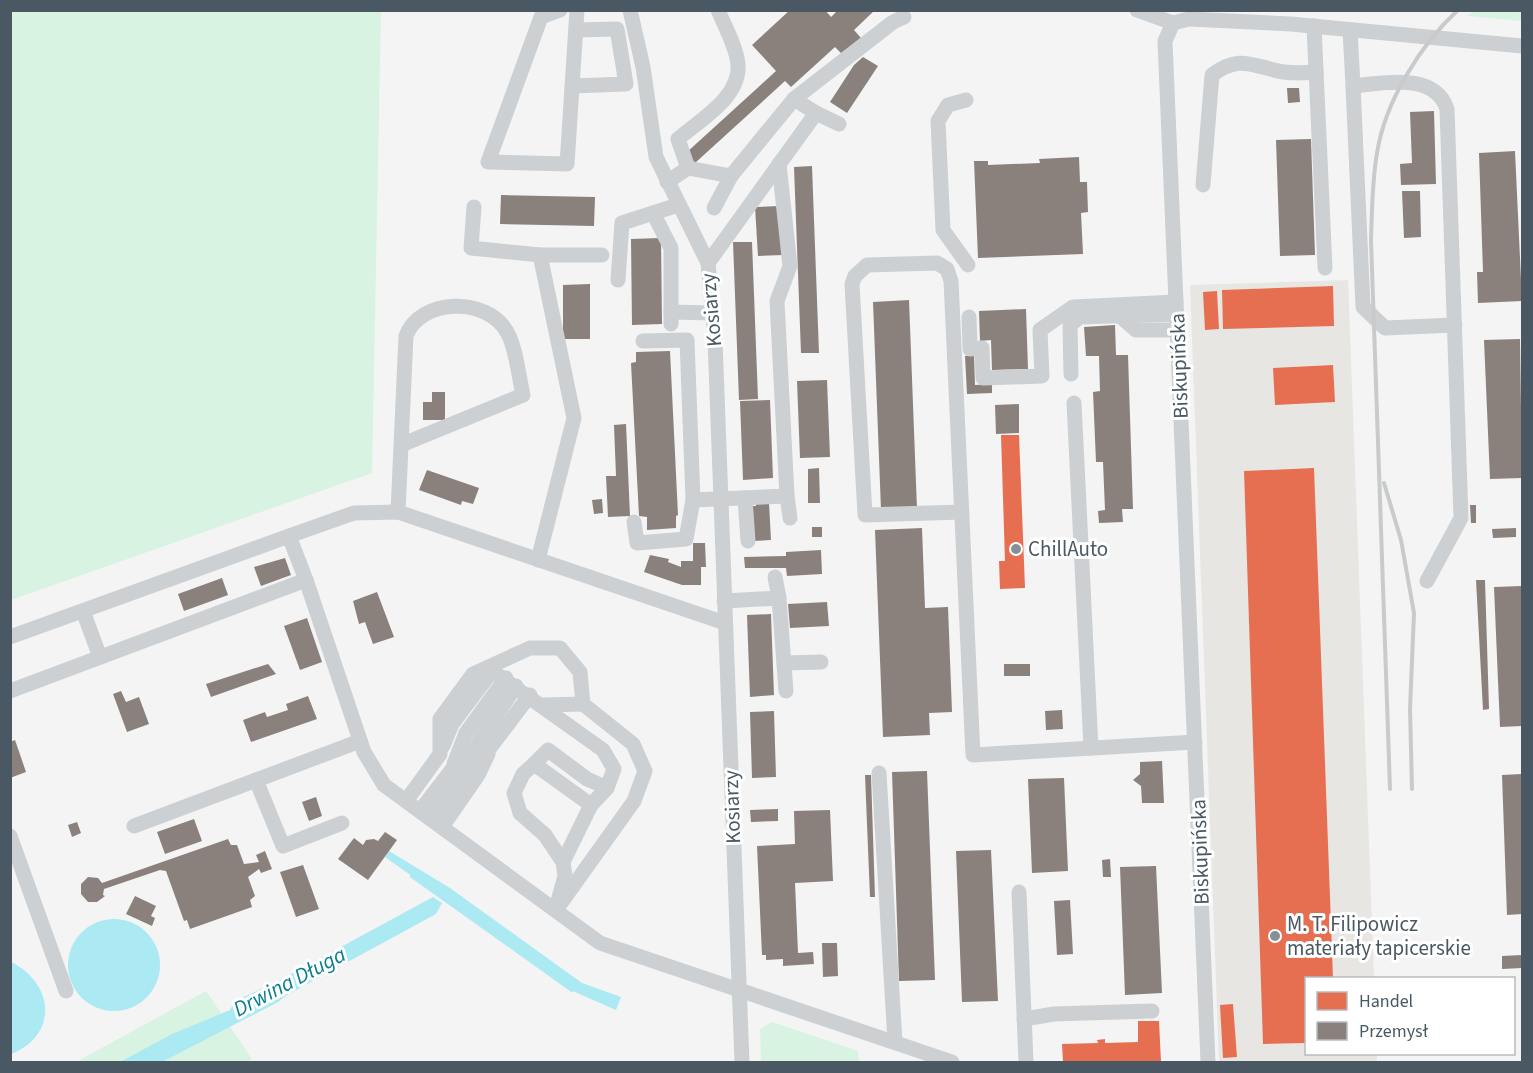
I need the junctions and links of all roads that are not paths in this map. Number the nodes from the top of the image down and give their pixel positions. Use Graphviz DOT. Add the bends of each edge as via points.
graph roads {
  1 [pos="560,10"];
  2 [pos="577,10"];
  3 [pos="630,10"];
  4 [pos="718,10"];
  5 [pos="1137,10"];
  6 [pos="904,17"];
  7 [pos="1173,23"];
  8 [pos="1314,26"];
  9 [pos="576,30"];
  10 [pos="1350,30"];
  11 [pos="1522,46"];
  12 [pos="1316,72"];
  13 [pos="572,86"];
  14 [pos="1353,86"];
  15 [pos="794,99"];
  16 [pos="966,100"];
  17 [pos="816,113"];
  18 [pos="839,124"];
  19 [pos="779,164"];
  20 [pos="688,168"];
  21 [pos="731,176"];
  22 [pos="667,182"];
  23 [pos="1203,185"];
  24 [pos="678,205"];
  25 [pos="474,207"];
  26 [pos="714,208"];
  27 [pos="653,213"];
  28 [pos="540,255"];
  29 [pos="602,255"];
  30 [pos="708,263"];
  31 [pos="968,266"];
  32 [pos="1325,268"];
  33 [pos="618,280"];
  34 [pos="712,313"];
  35 [pos="1177,315"];
  36 [pos="969,317"];
  37 [pos="1455,325"];
  38 [pos="687,340"];
  39 [pos="715,340"];
  40 [pos="643,341"];
  41 [pos="1071,374"];
  42 [pos="1074,403"];
  43 [pos="401,445"];
  44 [pos="788,496"];
  45 [pos="720,498"];
  46 [pos="745,498"];
  47 [pos="693,500"];
  48 [pos="398,512"];
  49 [pos="962,512"];
  50 [pos="790,518"];
  51 [pos="634,522"];
  52 [pos="289,536"];
  53 [pos="748,541"];
  54 [pos="538,560"];
  55 [pos="775,577"];
  56 [pos="306,580"];
  57 [pos="1427,581"];
  58 [pos="779,598"];
  59 [pos="724,601"];
  60 [pos="83,611"];
  61 [pos="725,623"];
  62 [pos="10,637"];
  63 [pos="100,657"];
  64 [pos="821,662"];
  65 [pos="784,663"];
  66 [pos="492,671"];
  67 [pos="472,675"];
  68 [pos="511,682"];
  69 [pos="10,691"];
  70 [pos="786,691"];
  71 [pos="530,696"];
  72 [pos="583,704"];
  73 [pos="543,705"];
  74 [pos="452,724"];
  75 [pos="360,741"];
  76 [pos="478,741"];
  77 [pos="1195,742"];
  78 [pos="453,743"];
  79 [pos="1091,748"];
  80 [pos="440,754"];
  81 [pos="534,764"];
  82 [pos="460,767"];
  83 [pos="879,773"];
  84 [pos="256,780"];
  85 [pos="607,788"];
  86 [pos="406,801"];
  87 [pos="591,805"];
  88 [pos="431,819"];
  89 [pos="342,823"];
  90 [pos="134,826"];
  91 [pos="10,836"];
  92 [pos="563,862"];
  93 [pos="1019,892"];
  94 [pos="556,910"];
  95 [pos="66,991"];
  96 [pos="738,991"];
  97 [pos="1152,1011"];
  98 [pos="1024,1019"];
  99 [pos="895,1042"];
  100 [pos="742,1062"];
  101 [pos="952,1062"];
  102 [pos="1026,1062"];
  103 [pos="1208,1062"];
  1 -- 13 [label="street" via="541,17 488,162 567,164"];
  2 -- 9 [label="street"];
  3 -- 22 [label="street, Kosiarzy" via="656,157"];
  4 -- 20 [label="street" via="736,54 738,75 730,93 678,139"];
  5 -- 7 [label="street"];
  6 -- 15 [label="street" via="892,22"];
  7 -- 8 [label="street" via="1189,19"];
  7 -- 35 [label="street, Biskupińska" via="1165,41"];
  8 -- 10 [label="street"];
  8 -- 12 [label="street"];
  9 -- 13 [label="street"];
  9 -- 13 [label="street" via="617,29 626,84"];
  10 -- 11 [label="street"];
  10 -- 14 [label="street"];
  12 -- 23 [label="street" via="1274,70 1248,62 1225,65 1212,75"];
  12 -- 32 [label="street"];
  14 -- 37 [label="street" via="1405,82 1430,88 1445,102"];
  14 -- 37 [label="street" via="1363,307 1385,328"];
  15 -- 17 [label="street"];
  15 -- 21 [label="street"];
  16 -- 31 [label="street" via="948,105 938,121 943,230"];
  17 -- 18 [label="street"];
  17 -- 19 [label="street"];
  19 -- 30 [label="street"];
  19 -- 44 [label="street" via="790,266 777,301"];
  20 -- 21 [label="street"];
  20 -- 22 [label="street"];
  21 -- 26 [label="street"];
  22 -- 24 [label="street, Kosiarzy"];
  24 -- 27 [label="street"];
  24 -- 30 [label="street, Kosiarzy"];
  25 -- 28 [label="street" via="471,248"];
  27 -- 33 [label="street" via="622,223"];
  27 -- 34 [label="street" via="671,248 671,318"];
  28 -- 29 [label="street"];
  28 -- 54 [label="street" via="574,418"];
  30 -- 34 [label="street, Kosiarzy"];
  34 -- 39 [label="street, Kosiarzy"];
  35 -- 36 [label="street" via="1073,307 1040,330 1042,376 983,378 982,348 970,349"];
  35 -- 41 [label="street" via="1136,330 1120,316 1080,317 1070,326"];
  35 -- 77 [label="street, Biskupińska"];
  37 -- 57 [label="street" via="1461,518"];
  38 -- 39 [label="street"];
  38 -- 40 [label="street"];
  38 -- 47 [label="street"];
  39 -- 45 [label="street, Kosiarzy"];
  42 -- 79 [label="street"];
  43 -- 43 [label="street" via="406,336 410,326 436,308 469,307 492,316 508,333 523,395"];
  43 -- 48 [label="street"];
  44 -- 46 [label="street"];
  44 -- 50 [label="street"];
  45 -- 46 [label="street"];
  45 -- 47 [label="street"];
  45 -- 59 [label="street, Kosiarzy"];
  46 -- 53 [label="street"];
  47 -- 51 [label="street" via="686,539 637,543"];
  48 -- 52 [label="street" via="354,513"];
  48 -- 54 [label="street"];
  49 -- 49 [label="street" via="950,275 937,263 867,265 852,284 864,514"];
  49 -- 79 [label="street" via="973,755"];
  52 -- 56 [label="street"];
  52 -- 60 [label="street"];
  54 -- 61 [label="street"];
  55 -- 58 [label="street"];
  56 -- 63 [label="street"];
  56 -- 75 [label="street"];
  58 -- 59 [label="street"];
  58 -- 65 [label="street"];
  59 -- 61 [label="street, Kosiarzy"];
  60 -- 62 [label="street"];
  60 -- 63 [label="street"];
  61 -- 96 [label="street, Kosiarzy"];
  63 -- 69 [label="street"];
  64 -- 65 [label="street"];
  65 -- 70 [label="street"];
  66 -- 67 [label="street"];
  66 -- 68 [label="street"];
  66 -- 74 [label="street"];
  67 -- 72 [label="street" via="530,648 560,648 580,672"];
  67 -- 80 [label="street" via="441,719"];
  68 -- 71 [label="street"];
  68 -- 76 [label="street"];
  71 -- 73 [label="street"];
  71 -- 76 [label="street"];
  72 -- 73 [label="street"];
  72 -- 94 [label="street" via="633,744 645,771 634,801"];
  73 -- 85 [label="street" via="603,750 614,769"];
  74 -- 78 [label="street"];
  74 -- 80 [label="street"];
  75 -- 84 [label="street"];
  75 -- 86 [label="street" via="384,785"];
  76 -- 78 [label="street"];
  76 -- 82 [label="street"];
  76 -- 82 [label="street"];
  76 -- 88 [label="street" via="478,775"];
  77 -- 79 [label="street"];
  77 -- 103 [label="street, Biskupińska"];
  78 -- 80 [label="street"];
  78 -- 82 [label="street"];
  80 -- 86 [label="street"];
  81 -- 85 [label="street" via="548,750 587,779"];
  81 -- 87 [label="street"];
  81 -- 92 [label="street" via="523,774 514,793 520,813 545,835"];
  82 -- 88 [label="street"];
  83 -- 99 [label="street"];
  84 -- 89 [label="street" via="283,846"];
  84 -- 90 [label="street"];
  85 -- 87 [label="street"];
  86 -- 88 [label="street"];
  87 -- 92 [label="street"];
  88 -- 94 [label="street"];
  91 -- 95 [label="street"];
  92 -- 94 [label="street" via="565,876"];
  93 -- 98 [label="street"];
  94 -- 96 [label="street" via="600,943"];
  96 -- 99 [label="street"];
  96 -- 100 [label="street, Kosiarzy"];
  97 -- 98 [label="street" via="1054,1014"];
  98 -- 102 [label="street"];
  99 -- 101 [label="street"];
}
